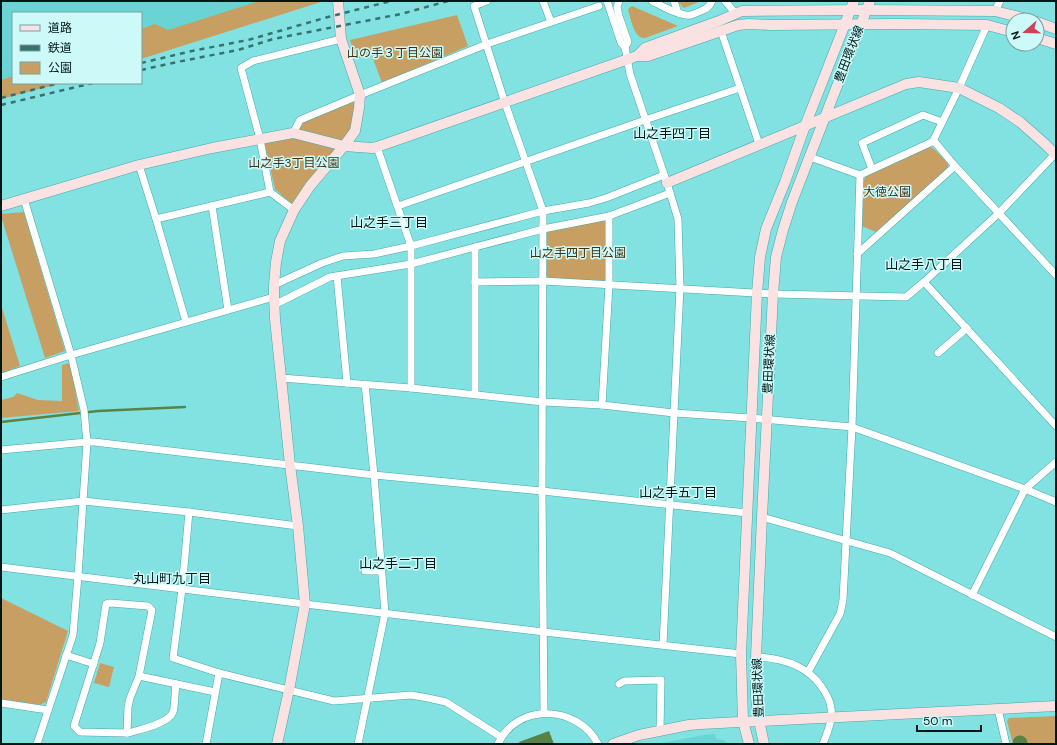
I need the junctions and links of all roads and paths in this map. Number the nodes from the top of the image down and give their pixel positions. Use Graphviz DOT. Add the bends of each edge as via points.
graph roads {
  1 [pos="338,1"];
  2 [pos="487,1"];
  3 [pos="543,1"];
  4 [pos="619,1"];
  5 [pos="652,1"];
  6 [pos="674,1"];
  7 [pos="712,1"];
  8 [pos="725,1"];
  9 [pos="1000,1"];
  10 [pos="610,3"];
  11 [pos="868,5"];
  12 [pos="599,6"];
  13 [pos="852,6"];
  14 [pos="995,11"];
  15 [pos="678,13"];
  16 [pos="736,14"];
  17 [pos="1005,14"];
  18 [pos="551,22"];
  19 [pos="844,24"];
  20 [pos="860,25"];
  21 [pos="987,25"];
  22 [pos="1045,25"];
  23 [pos="1056,29"];
  24 [pos="1005,30"];
  25 [pos="721,31"];
  26 [pos="341,39"];
  27 [pos="1045,41"];
  28 [pos="486,44"];
  29 [pos="1056,44"];
  30 [pos="625,47"];
  31 [pos="632,58"];
  32 [pos="740,88"];
  33 [pos="959,88"];
  34 [pos="360,94"];
  35 [pos="505,103"];
  36 [pos="825,118"];
  37 [pos="645,120"];
  38 [pos="942,122"];
  39 [pos="805,126"];
  40 [pos="293,133"];
  41 [pos="260,139"];
  42 [pos="934,141"];
  43 [pos="759,144"];
  44 [pos="344,146"];
  45 [pos="377,147"];
  46 [pos="1056,154"];
  47 [pos="810,157"];
  48 [pos="526,162"];
  49 [pos="139,165"];
  50 [pos="955,166"];
  51 [pos="872,169"];
  52 [pos="860,175"];
  53 [pos="667,183"];
  54 [pos="270,192"];
  55 [pos="24,199"];
  56 [pos="1,206"];
  57 [pos="212,206"];
  58 [pos="398,206"];
  59 [pos="294,210"];
  60 [pos="543,211"];
  61 [pos="999,213"];
  62 [pos="609,216"];
  63 [pos="156,219"];
  64 [pos="543,229"];
  65 [pos="410,246"];
  66 [pos="475,248"];
  67 [pos="858,254"];
  68 [pos="411,264"];
  69 [pos="1056,275"];
  70 [pos="337,276"];
  71 [pos="543,281"];
  72 [pos="476,282"];
  73 [pos="924,282"];
  74 [pos="274,285"];
  75 [pos="608,285"];
  76 [pos="680,288"];
  77 [pos="756,293"];
  78 [pos="773,294"];
  79 [pos="857,296"];
  80 [pos="274,301"];
  81 [pos="228,310"];
  82 [pos="186,322"];
  83 [pos="967,328"];
  84 [pos="938,353"];
  85 [pos="71,355"];
  86 [pos="1,377"];
  87 [pos="281,378"];
  88 [pos="347,383"];
  89 [pos="365,384"];
  90 [pos="411,388"];
  91 [pos="475,394"];
  92 [pos="543,402"];
  93 [pos="602,406"];
  94 [pos="674,413"];
  95 [pos="751,418"];
  96 [pos="767,420"];
  97 [pos="1056,426"];
  98 [pos="852,427"];
  99 [pos="87,442"];
  100 [pos="1,450"];
  101 [pos="1056,462"];
  102 [pos="290,465"];
  103 [pos="374,475"];
  104 [pos="1025,489"];
  105 [pos="542,491"];
  106 [pos="84,501"];
  107 [pos="1056,502"];
  108 [pos="670,505"];
  109 [pos="1,510"];
  110 [pos="189,512"];
  111 [pos="747,513"];
  112 [pos="762,517"];
  113 [pos="298,526"];
  114 [pos="846,540"];
  115 [pos="1,567"];
  116 [pos="365,571"];
  117 [pos="381,571"];
  118 [pos="78,576"];
  119 [pos="182,589"];
  120 [pos="972,595"];
  121 [pos="305,604"];
  122 [pos="385,613"];
  123 [pos="544,632"];
  124 [pos="1056,637"];
  125 [pos="663,645"];
  126 [pos="66,654"];
  127 [pos="741,654"];
  128 [pos="756,657"];
  129 [pos="94,664"];
  130 [pos="808,672"];
  131 [pos="219,673"];
  132 [pos="139,676"];
  133 [pos="176,684"];
  134 [pos="619,684"];
  135 [pos="289,690"];
  136 [pos="215,692"];
  137 [pos="367,698"];
  138 [pos="1,703"];
  139 [pos="1056,706"];
  140 [pos="998,709"];
  141 [pos="48,710"];
  142 [pos="544,713"];
  143 [pos="831,717"];
  144 [pos="759,720"];
  145 [pos="743,721"];
  146 [pos="660,731"];
  147 [pos="127,733"];
  148 [pos="501,737"];
  149 [pos="37,744"];
  150 [pos="206,744"];
  151 [pos="277,744"];
  152 [pos="358,744"];
  153 [pos="498,744"];
  154 [pos="598,744"];
  155 [pos="613,744"];
  156 [pos="748,744"];
  157 [pos="764,744"];
  158 [pos="823,744"];
  159 [pos="1006,744"];
  1 -- 26 [label="main road"];
  2 -- 28 [label="street" via="474,6"];
  3 -- 18 [label="street"];
  4 -- 30 [label="street" via="619,16 628,42"];
  5 -- 15 [label="street"];
  6 -- 15 [label="street"];
  7 -- 15 [label="street" via="708,8 691,15"];
  8 -- 16 [label="street"];
  9 -- 14 [label="street"];
  10 -- 30 [label="street" via="621,43"];
  11 -- 13 [label="main road"];
  11 -- 14 [label="main road"];
  11 -- 20 [label="main road, 豊田環状線"];
  12 -- 18 [label="street"];
  13 -- 16 [label="main road" via="742,11"];
  13 -- 19 [label="main road, 豊田環状線"];
  14 -- 17 [label="main road"];
  16 -- 31 [label="main road" via="645,48"];
  18 -- 28 [label="street"];
  19 -- 20 [label="main road"];
  19 -- 25 [label="main road" via="749,24"];
  19 -- 39 [label="main road, 豊田環状線"];
  20 -- 21 [label="main road"];
  20 -- 36 [label="main road, 豊田環状線"];
  21 -- 24 [label="main road"];
  21 -- 33 [label="street"];
  22 -- 23 [label="main road"];
  25 -- 31 [label="main road" via="648,56"];
  25 -- 32 [label="street"];
  26 -- 34 [label="main road"];
  26 -- 41 [label="street" via="253,62 241,68"];
  27 -- 29 [label="main road"];
  28 -- 34 [label="street"];
  28 -- 35 [label="street"];
  30 -- 31 [label="street"];
  31 -- 35 [label="main road"];
  31 -- 37 [label="street" via="630,74"];
  32 -- 37 [label="street"];
  32 -- 43 [label="street"];
  33 -- 36 [label="main road" via="919,82 906,84"];
  33 -- 38 [label="street"];
  33 -- 46 [label="main road" via="999,108 1020,122"];
  34 -- 40 [label="street" via="300,120"];
  34 -- 44 [label="main road" via="355,131"];
  35 -- 45 [label="main road"];
  35 -- 48 [label="street"];
  36 -- 39 [label="main road"];
  36 -- 47 [label="main road, 豊田環状線"];
  37 -- 48 [label="street"];
  37 -- 53 [label="street"];
  38 -- 42 [label="street"];
  38 -- 51 [label="street" via="923,115 862,143"];
  39 -- 43 [label="main road"];
  39 -- 77 [label="main road, 豊田環状線" via="766,229"];
  40 -- 41 [label="main road"];
  40 -- 44 [label="main road"];
  41 -- 49 [label="main road"];
  41 -- 54 [label="street"];
  42 -- 50 [label="street"];
  42 -- 51 [label="street"];
  43 -- 53 [label="main road"];
  44 -- 45 [label="main road"];
  44 -- 59 [label="main road" via="310,186"];
  45 -- 58 [label="street"];
  46 -- 61 [label="street"];
  47 -- 52 [label="street"];
  47 -- 78 [label="main road, 豊田環状線" via="783,230 776,257"];
  48 -- 58 [label="street"];
  48 -- 60 [label="street"];
  49 -- 55 [label="main road"];
  49 -- 63 [label="street"];
  50 -- 61 [label="street"];
  50 -- 67 [label="street"];
  51 -- 52 [label="street"];
  52 -- 67 [label="street"];
  53 -- 60 [label="street" via="589,203"];
  53 -- 62 [label="street"];
  53 -- 76 [label="street" via="678,219"];
  54 -- 57 [label="street"];
  54 -- 59 [label="street"];
  55 -- 56 [label="main road"];
  55 -- 85 [label="street"];
  57 -- 63 [label="street"];
  57 -- 81 [label="street"];
  58 -- 65 [label="street"];
  59 -- 74 [label="main road" via="280,241"];
  60 -- 64 [label="street"];
  60 -- 65 [label="street"];
  61 -- 69 [label="street"];
  61 -- 73 [label="street"];
  62 -- 64 [label="street"];
  62 -- 75 [label="street"];
  63 -- 82 [label="street"];
  64 -- 66 [label="street"];
  64 -- 71 [label="street"];
  65 -- 68 [label="street"];
  65 -- 74 [label="street" via="374,254 343,256"];
  66 -- 68 [label="street"];
  66 -- 72 [label="street"];
  67 -- 79 [label="street"];
  68 -- 70 [label="street"];
  68 -- 90 [label="street"];
  70 -- 80 [label="street"];
  70 -- 88 [label="street"];
  71 -- 72 [label="street"];
  71 -- 75 [label="street"];
  71 -- 92 [label="street"];
  72 -- 91 [label="street"];
  73 -- 79 [label="street" via="906,297"];
  73 -- 83 [label="street"];
  74 -- 80 [label="main road"];
  75 -- 76 [label="street"];
  75 -- 93 [label="street"];
  76 -- 77 [label="street"];
  76 -- 94 [label="street"];
  77 -- 78 [label="street"];
  77 -- 95 [label="main road, 豊田環状線"];
  78 -- 79 [label="street"];
  78 -- 96 [label="main road, 豊田環状線"];
  79 -- 98 [label="street"];
  80 -- 81 [label="street"];
  80 -- 87 [label="main road"];
  81 -- 82 [label="street"];
  82 -- 85 [label="street"];
  83 -- 84 [label="street"];
  83 -- 97 [label="street"];
  85 -- 86 [label="street"];
  85 -- 99 [label="street" via="84,410"];
  87 -- 88 [label="street"];
  87 -- 102 [label="main road"];
  88 -- 89 [label="street"];
  89 -- 90 [label="street"];
  89 -- 103 [label="street"];
  90 -- 91 [label="street"];
  91 -- 92 [label="street"];
  92 -- 93 [label="street"];
  92 -- 105 [label="street"];
  93 -- 94 [label="street"];
  94 -- 95 [label="street"];
  94 -- 108 [label="street"];
  95 -- 96 [label="street"];
  95 -- 111 [label="main road, 豊田環状線"];
  96 -- 98 [label="street"];
  96 -- 112 [label="main road, 豊田環状線"];
  98 -- 104 [label="street"];
  98 -- 114 [label="street"];
  99 -- 100 [label="street"];
  99 -- 102 [label="street"];
  99 -- 106 [label="street"];
  101 -- 104 [label="street"];
  102 -- 103 [label="street"];
  102 -- 113 [label="main road"];
  103 -- 105 [label="street"];
  103 -- 117 [label="street"];
  104 -- 107 [label="street"];
  104 -- 120 [label="street"];
  105 -- 108 [label="street"];
  105 -- 123 [label="street"];
  106 -- 109 [label="street"];
  106 -- 110 [label="street"];
  106 -- 118 [label="street"];
  108 -- 111 [label="street"];
  108 -- 125 [label="street"];
  110 -- 113 [label="street"];
  110 -- 119 [label="street"];
  111 -- 127 [label="main road, 豊田環状線"];
  112 -- 114 [label="street"];
  112 -- 128 [label="main road, 豊田環状線"];
  113 -- 121 [label="main road"];
  114 -- 120 [label="street" via="890,553"];
  114 -- 130 [label="street" via="840,614"];
  115 -- 118 [label="street"];
  116 -- 117 [label="street"];
  117 -- 122 [label="street"];
  118 -- 119 [label="street"];
  118 -- 126 [label="street" via="73,635"];
  119 -- 121 [label="street"];
  119 -- 131 [label="street" via="173,658"];
  120 -- 124 [label="street"];
  121 -- 122 [label="street"];
  121 -- 135 [label="main road"];
  122 -- 123 [label="street"];
  122 -- 137 [label="street"];
  123 -- 125 [label="street"];
  123 -- 142 [label="street"];
  125 -- 127 [label="street"];
  126 -- 129 [label="street"];
  126 -- 141 [label="street"];
  127 -- 145 [label="main road, 豊田環状線"];
  128 -- 130 [label="street" via="796,665"];
  128 -- 144 [label="main road, 豊田環状線"];
  129 -- 132 [label="street" via="106,604 110,602 148,606 152,610"];
  129 -- 147 [label="street" via="74,726 80,732"];
  130 -- 143 [label="street" via="830,701"];
  131 -- 135 [label="street"];
  131 -- 136 [label="street"];
  132 -- 133 [label="street"];
  132 -- 147 [label="street" via="128,707"];
  133 -- 136 [label="street"];
  133 -- 147 [label="street" via="173,712 170,717 164,722"];
  134 -- 146 [label="street" via="624,681 661,680"];
  135 -- 137 [label="street" via="334,700"];
  135 -- 151 [label="main road"];
  136 -- 150 [label="street"];
  137 -- 148 [label="street" via="411,695 446,702"];
  137 -- 152 [label="street"];
  138 -- 141 [label="street"];
  139 -- 140 [label="main road"];
  140 -- 143 [label="main road"];
  140 -- 159 [label="street"];
  141 -- 149 [label="street"];
  142 -- 148 [label="street" via="533,715 511,726"];
  142 -- 154 [label="street" via="578,723 590,732"];
  143 -- 144 [label="main road"];
  143 -- 158 [label="street"];
  144 -- 145 [label="main road"];
  144 -- 157 [label="main road, 豊田環状線"];
  145 -- 146 [label="main road" via="689,725"];
  145 -- 156 [label="main road, 豊田環状線"];
  146 -- 155 [label="main road"];
  148 -- 153 [label="street"];
}
